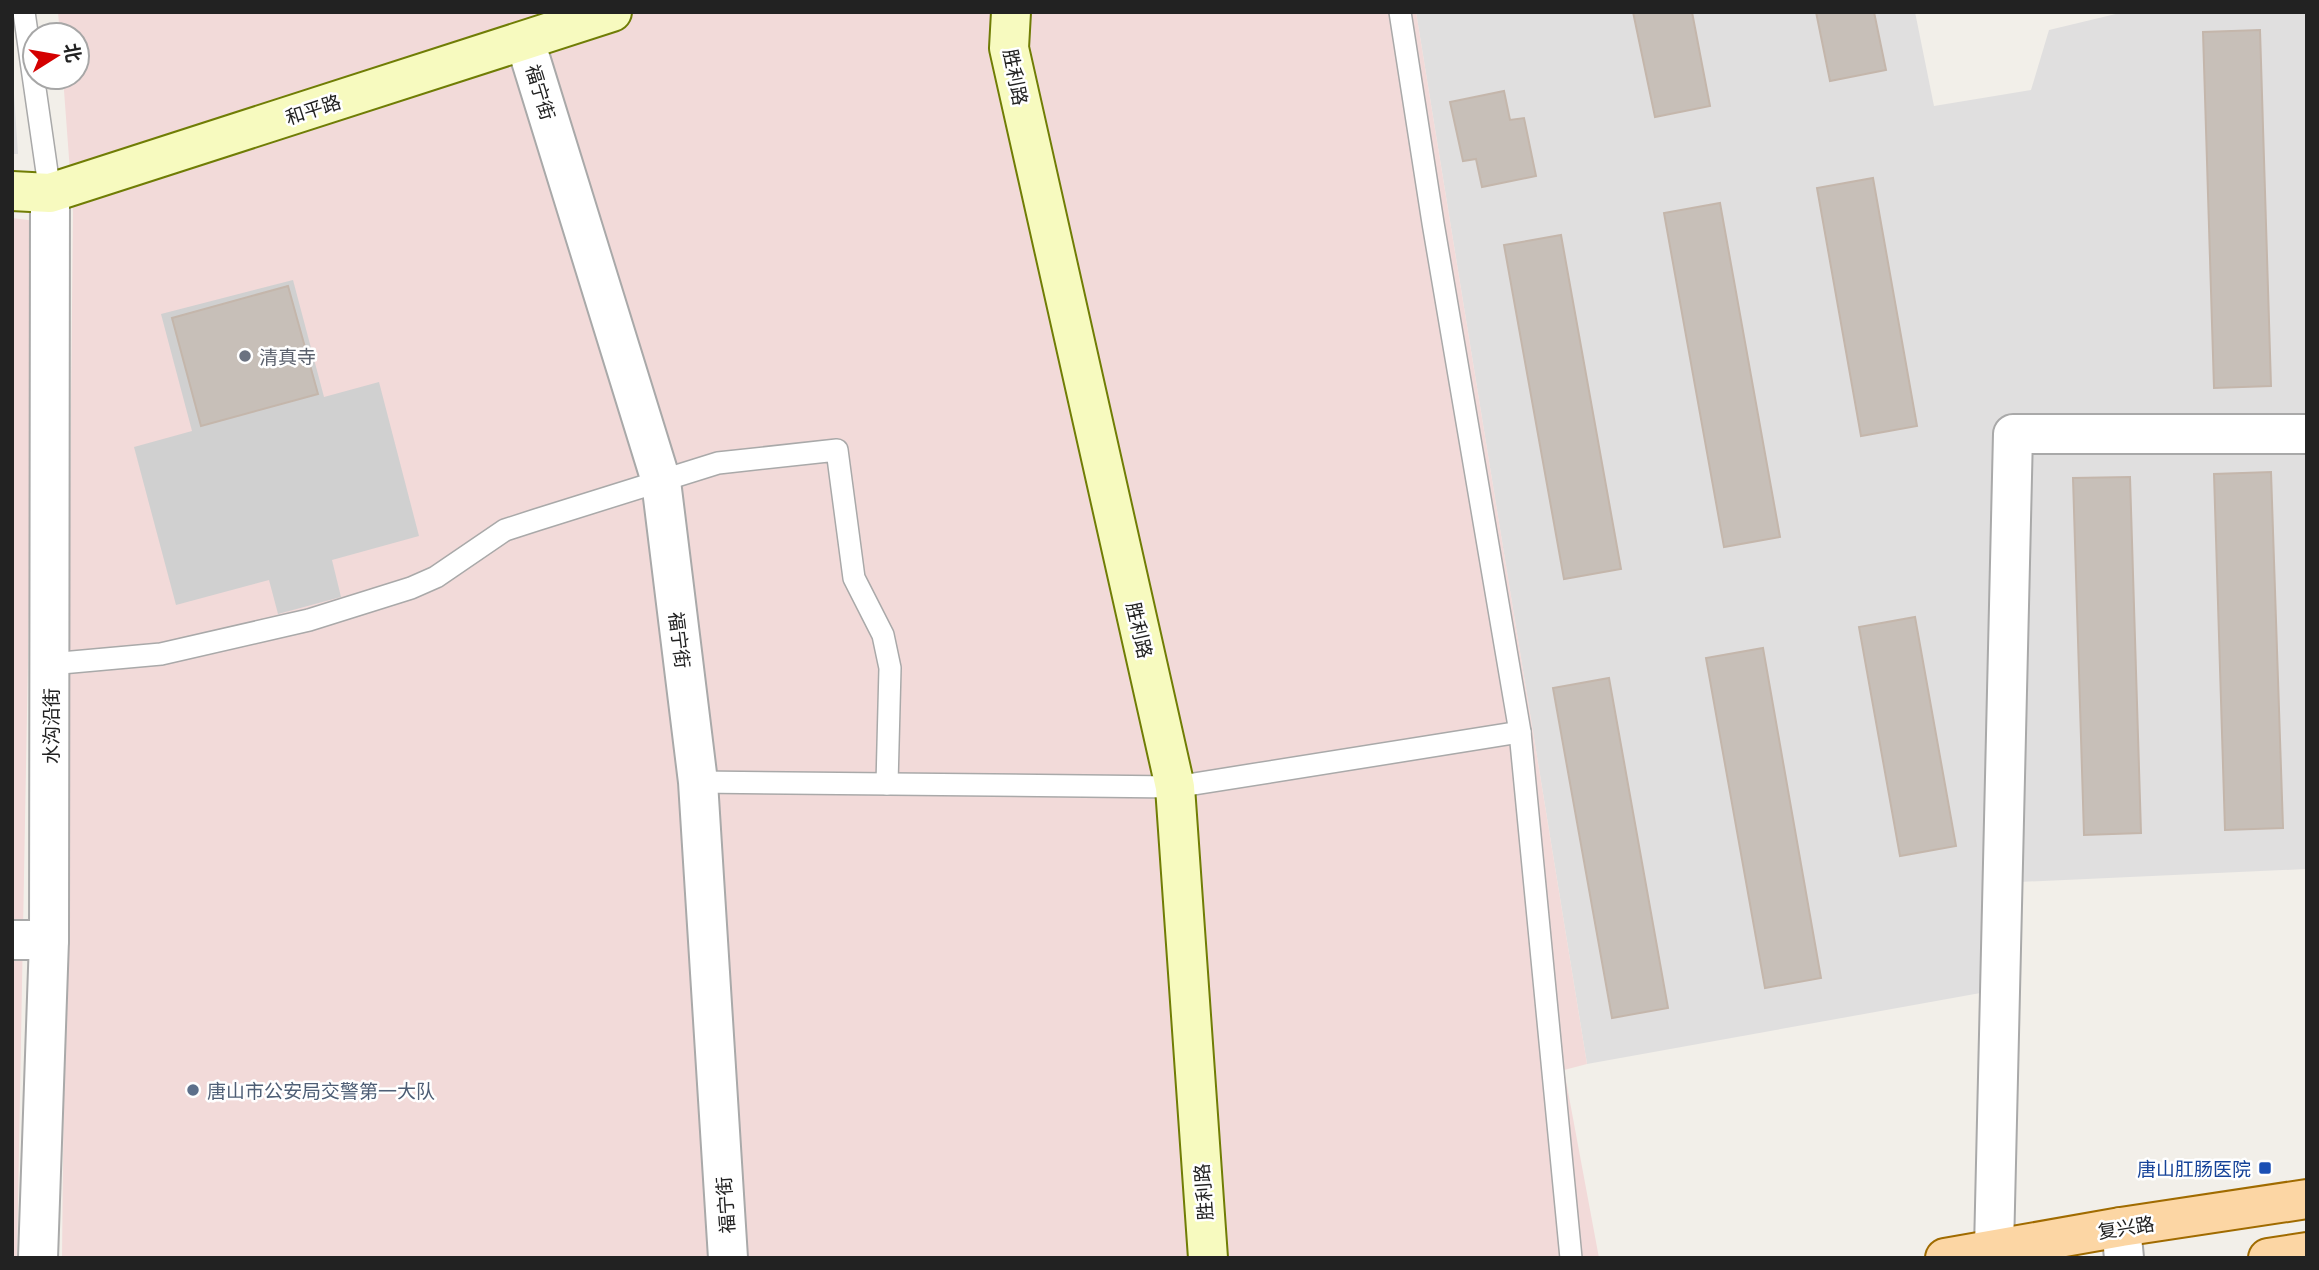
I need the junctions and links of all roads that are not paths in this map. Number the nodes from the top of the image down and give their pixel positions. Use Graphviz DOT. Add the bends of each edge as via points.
graph roads {
  1 [pos="24,12"];
  2 [pos="1011,12"];
  3 [pos="1400,12"];
  4 [pos="611,13"];
  5 [pos="525,41"];
  6 [pos="12,191"];
  7 [pos="50,193"];
  8 [pos="2307,434"];
  9 [pos="661,481"];
  10 [pos="50,664"];
  11 [pos="1520,732"];
  12 [pos="698,782"];
  13 [pos="887,784"];
  14 [pos="1175,787"];
  15 [pos="31,940"];
  16 [pos="2307,1199"];
  17 [pos="2123,1242"];
  18 [pos="1994,1249"];
  19 [pos="2307,1252"];
  20 [pos="38,1258"];
  21 [pos="728,1258"];
  22 [pos="1208,1258"];
  23 [pos="1572,1258"];
  24 [pos="1945,1258"];
  25 [pos="2268,1258"];
  1 -- 7 [label="lane"];
  2 -- 14 [label="street, 胜利路" via="1009,48"];
  3 -- 11 [label="lane"];
  4 -- 5 [label="street, 和平路"];
  5 -- 7 [label="street, 和平路"];
  5 -- 9 [label="street, 福宁街"];
  6 -- 7 [label="street, 和平路"];
  7 -- 10 [label="street, 水沟沿街"];
  8 -- 18 [label="street" via="2013,434"];
  9 -- 10 [label="lane" via="505,530 436,577 309,620 161,654"];
  9 -- 12 [label="street, 福宁街"];
  9 -- 13 [label="lane" via="718,463 837,450 854,578 883,635 890,668"];
  10 -- 15 [label="street, 水沟沿街"];
  11 -- 14 [label="lane"];
  11 -- 23 [label="lane"];
  12 -- 13 [label="lane"];
  12 -- 21 [label="street, 福宁街"];
  13 -- 14 [label="lane"];
  14 -- 22 [label="street, 胜利路"];
  15 -- 20 [label="street, 水沟沿街"];
  16 -- 17 [label="main road, 复兴路"];
  17 -- 18 [label="main road, 复兴路"];
  18 -- 24 [label="main road, 复兴路"];
  19 -- 25 [label="main road"];
}
